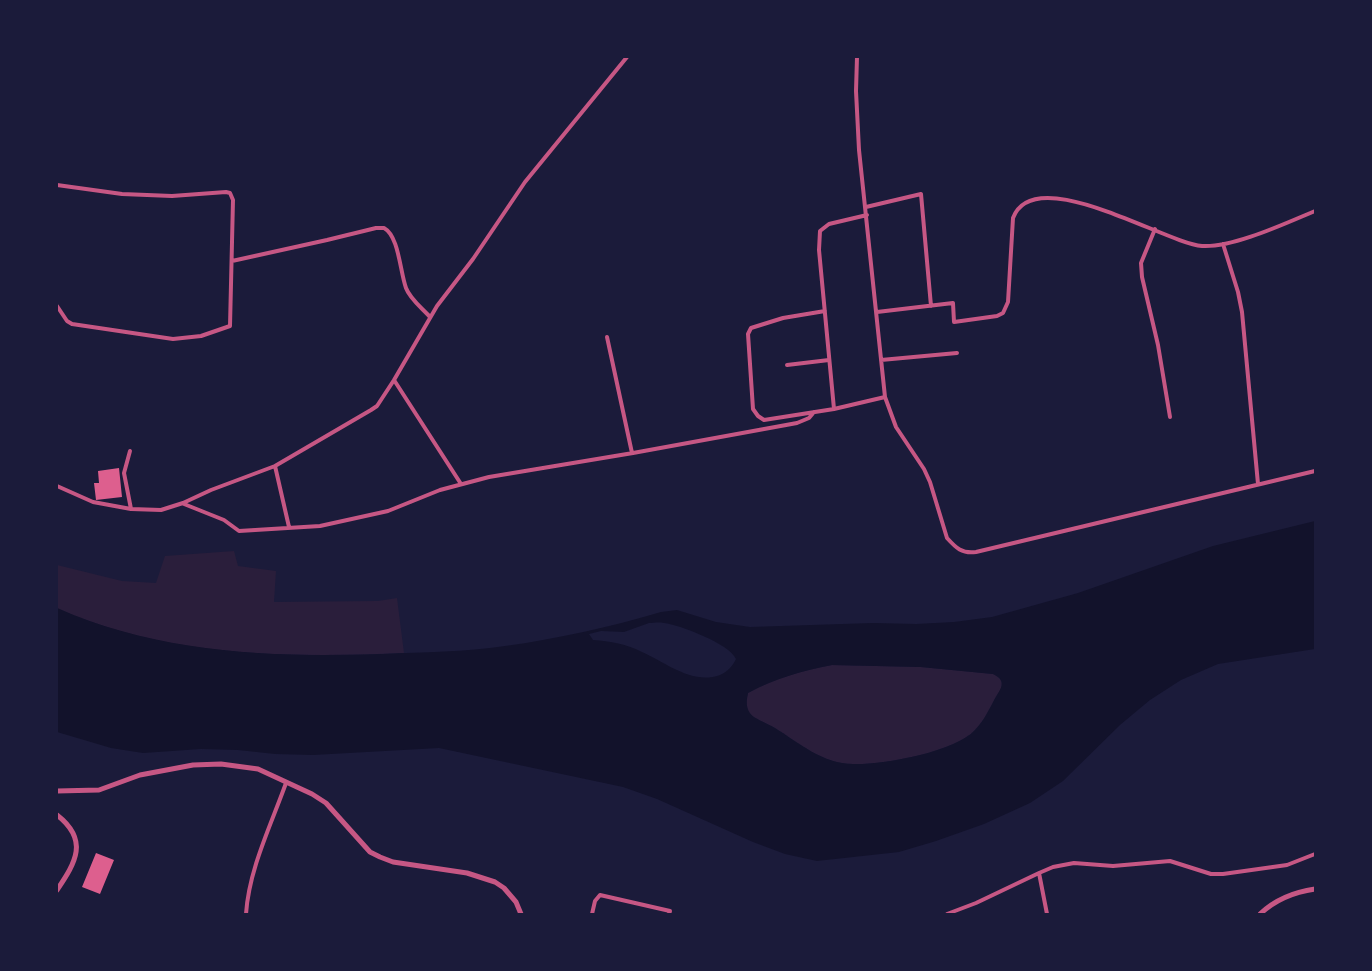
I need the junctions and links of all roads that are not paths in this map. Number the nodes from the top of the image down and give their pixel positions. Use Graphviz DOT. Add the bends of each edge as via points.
graph roads {
  1 [pos="627,57"];
  2 [pos="857,57"];
  3 [pos="57,185"];
  4 [pos="866,207"];
  5 [pos="1315,211"];
  6 [pos="867,215"];
  7 [pos="1155,229"];
  8 [pos="1223,244"];
  9 [pos="232,261"];
  10 [pos="57,306"];
  11 [pos="931,306"];
  12 [pos="825,311"];
  13 [pos="877,312"];
  14 [pos="430,317"];
  15 [pos="607,337"];
  16 [pos="957,353"];
  17 [pos="829,360"];
  18 [pos="881,360"];
  19 [pos="787,364"];
  20 [pos="394,380"];
  21 [pos="885,397"];
  22 [pos="834,409"];
  23 [pos="814,412"];
  24 [pos="1170,417"];
  25 [pos="130,451"];
  26 [pos="633,453"];
  27 [pos="275,466"];
  28 [pos="1315,471"];
  29 [pos="461,484"];
  30 [pos="1258,484"];
  31 [pos="57,486"];
  32 [pos="183,503"];
  33 [pos="131,509"];
  34 [pos="289,527"];
  35 [pos="286,783"];
  36 [pos="57,791"];
  37 [pos="57,815"];
  38 [pos="1315,854"];
  39 [pos="1039,873"];
  40 [pos="1315,889"];
  41 [pos="57,890"];
  42 [pos="246,914"];
  43 [pos="521,914"];
  44 [pos="592,914"];
  45 [pos="669,914"];
  46 [pos="947,914"];
  47 [pos="1047,914"];
  48 [pos="1260,914"];
  1 -- 14 [label="street" via="525,182"];
  2 -- 4 [label="street" via="859,150"];
  3 -- 9 [label="street" via="142,195 228,192 233,200"];
  4 -- 6 [label="street"];
  4 -- 11 [label="street" via="921,194"];
  5 -- 8 [label="street"];
  6 -- 12 [label="street" via="829,224 820,231"];
  6 -- 13 [label="street"];
  7 -- 8 [label="street" via="1192,245"];
  7 -- 11 [label="street" via="1069,201 1027,201 1013,218 1004,313 954,322 953,303"];
  7 -- 24 [label="street" via="1141,264 1142,277"];
  8 -- 30 [label="street" via="1242,312"];
  9 -- 10 [label="street" via="230,327 201,336 173,339 81,326 67,321"];
  9 -- 14 [label="street" via="384,228 394,236 407,291"];
  11 -- 13 [label="street"];
  12 -- 17 [label="street"];
  12 -- 23 [label="street" via="758,324 748,334 753,409 758,416 764,420"];
  13 -- 18 [label="street"];
  14 -- 20 [label="street"];
  15 -- 26 [label="street"];
  16 -- 18 [label="street"];
  17 -- 19 [label="street"];
  17 -- 22 [label="street"];
  18 -- 21 [label="street"];
  20 -- 27 [label="street" via="377,406"];
  20 -- 29 [label="street"];
  21 -- 22 [label="street"];
  21 -- 30 [label="street" via="896,428 930,482 947,538 967,554"];
  22 -- 23 [label="street"];
  23 -- 26 [label="street" via="797,423"];
  25 -- 33 [label="street" via="124,473"];
  26 -- 29 [label="street"];
  27 -- 32 [label="street"];
  27 -- 34 [label="street"];
  28 -- 30 [label="street"];
  29 -- 34 [label="street" via="388,511 320,526"];
  31 -- 33 [label="street" via="93,502"];
  32 -- 33 [label="street" via="161,510"];
  32 -- 34 [label="street" via="224,520 239,531"];
  35 -- 36 [label="street" via="258,769 221,764 140,775 99,790"];
  35 -- 42 [label="street" via="254,872"];
  35 -- 43 [label="street" via="326,803 380,858 467,873 495,882 516,902"];
  37 -- 41 [label="street" via="70,828 77,844 75,862"];
  38 -- 39 [label="street" via="1287,865 1223,874 1170,861 1113,866 1074,863"];
  39 -- 46 [label="street"];
  39 -- 47 [label="street"];
  40 -- 48 [label="street" via="1287,895"];
  44 -- 45 [label="street" via="600,895 670,911"];
}
